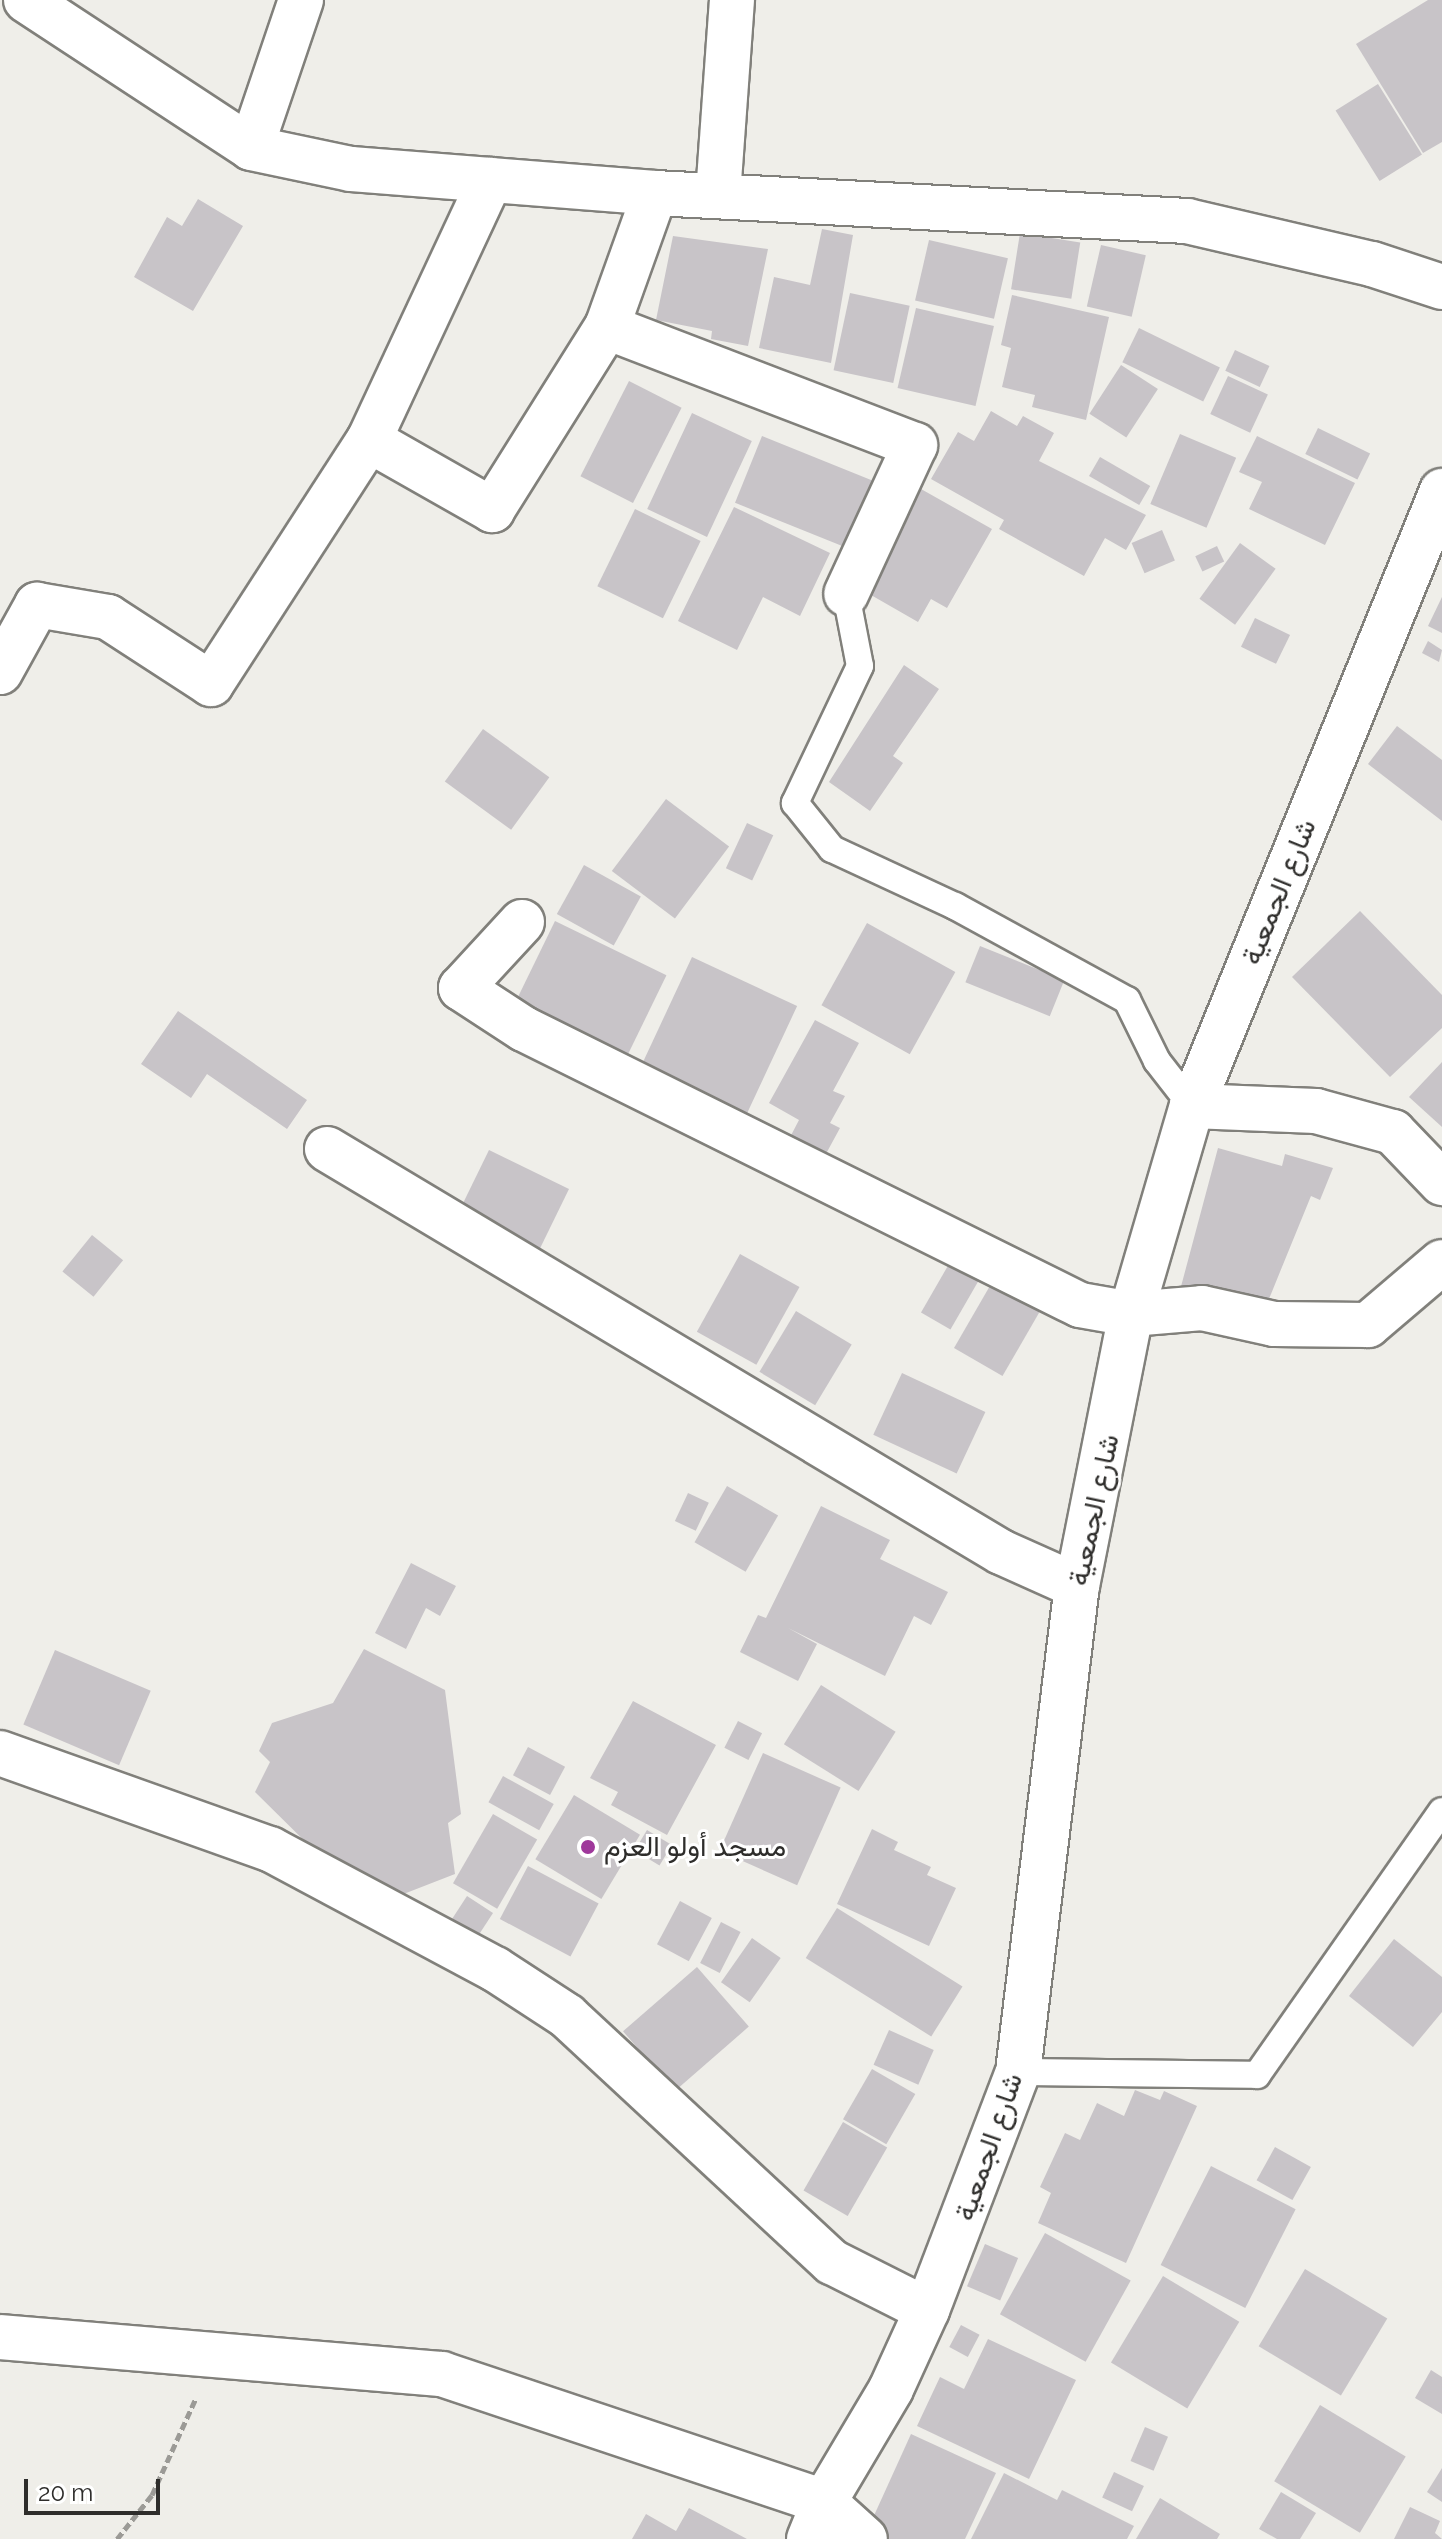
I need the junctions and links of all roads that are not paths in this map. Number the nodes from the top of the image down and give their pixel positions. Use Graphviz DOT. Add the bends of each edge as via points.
graph roads {
  1 [pos="26,0"];
  2 [pos="301,0"];
  3 [pos="732,0"];
  4 [pos="251,148"];
  5 [pos="490,180"];
  6 [pos="655,193"];
  7 [pos="718,195"];
  8 [pos="1442,287"];
  9 [pos="607,327"];
  10 [pos="369,440"];
  11 [pos="1442,491"];
  12 [pos="846,594"];
  13 [pos="0,672"];
  14 [pos="522,922"];
  15 [pos="1192,1106"];
  16 [pos="327,1149"];
  17 [pos="1442,1183"];
  18 [pos="1442,1262"];
  19 [pos="1131,1314"];
  20 [pos="1077,1586"];
  21 [pos="0,1753"];
  22 [pos="1442,1811"];
  23 [pos="1018,2072"];
  24 [pos="927,2310"];
  25 [pos="0,2337"];
  26 [pos="816,2521"];
  27 [pos="865,2539"];
  1 -- 4 [label="street"];
  2 -- 4 [label="street"];
  3 -- 7 [label="street"];
  4 -- 5 [label="street" via="351,169"];
  5 -- 6 [label="street"];
  5 -- 10 [label="street"];
  6 -- 7 [label="street"];
  6 -- 9 [label="street"];
  7 -- 8 [label="street" via="1187,221 1372,264"];
  9 -- 10 [label="street" via="492,510"];
  9 -- 12 [label="street" via="915,445"];
  10 -- 13 [label="street" via="211,684 108,617 37,605"];
  11 -- 15 [label="street, شارع الجمعية"];
  12 -- 15 [label="lane" via="860,666 795,803 832,849 955,906 1127,1000 1157,1061"];
  14 -- 19 [label="street" via="461,988 524,1029 1080,1305"];
  15 -- 17 [label="street" via="1316,1111 1393,1132"];
  15 -- 19 [label="street, شارع الجمعية"];
  16 -- 20 [label="street" via="1001,1552"];
  18 -- 19 [label="street" via="1368,1325 1274,1324 1202,1308"];
  19 -- 20 [label="street, شارع الجمعية"];
  20 -- 23 [label="street, شارع الجمعية"];
  21 -- 24 [label="street" via="270,1849 495,1969 567,2016 832,2262"];
  22 -- 23 [label="lane" via="1257,2075"];
  23 -- 24 [label="street, شارع الجمعية"];
  24 -- 26 [label="street, شارع الجمعية" via="891,2389"];
  25 -- 26 [label="street" via="442,2374"];
  26 -- 27 [label="street"];
}
